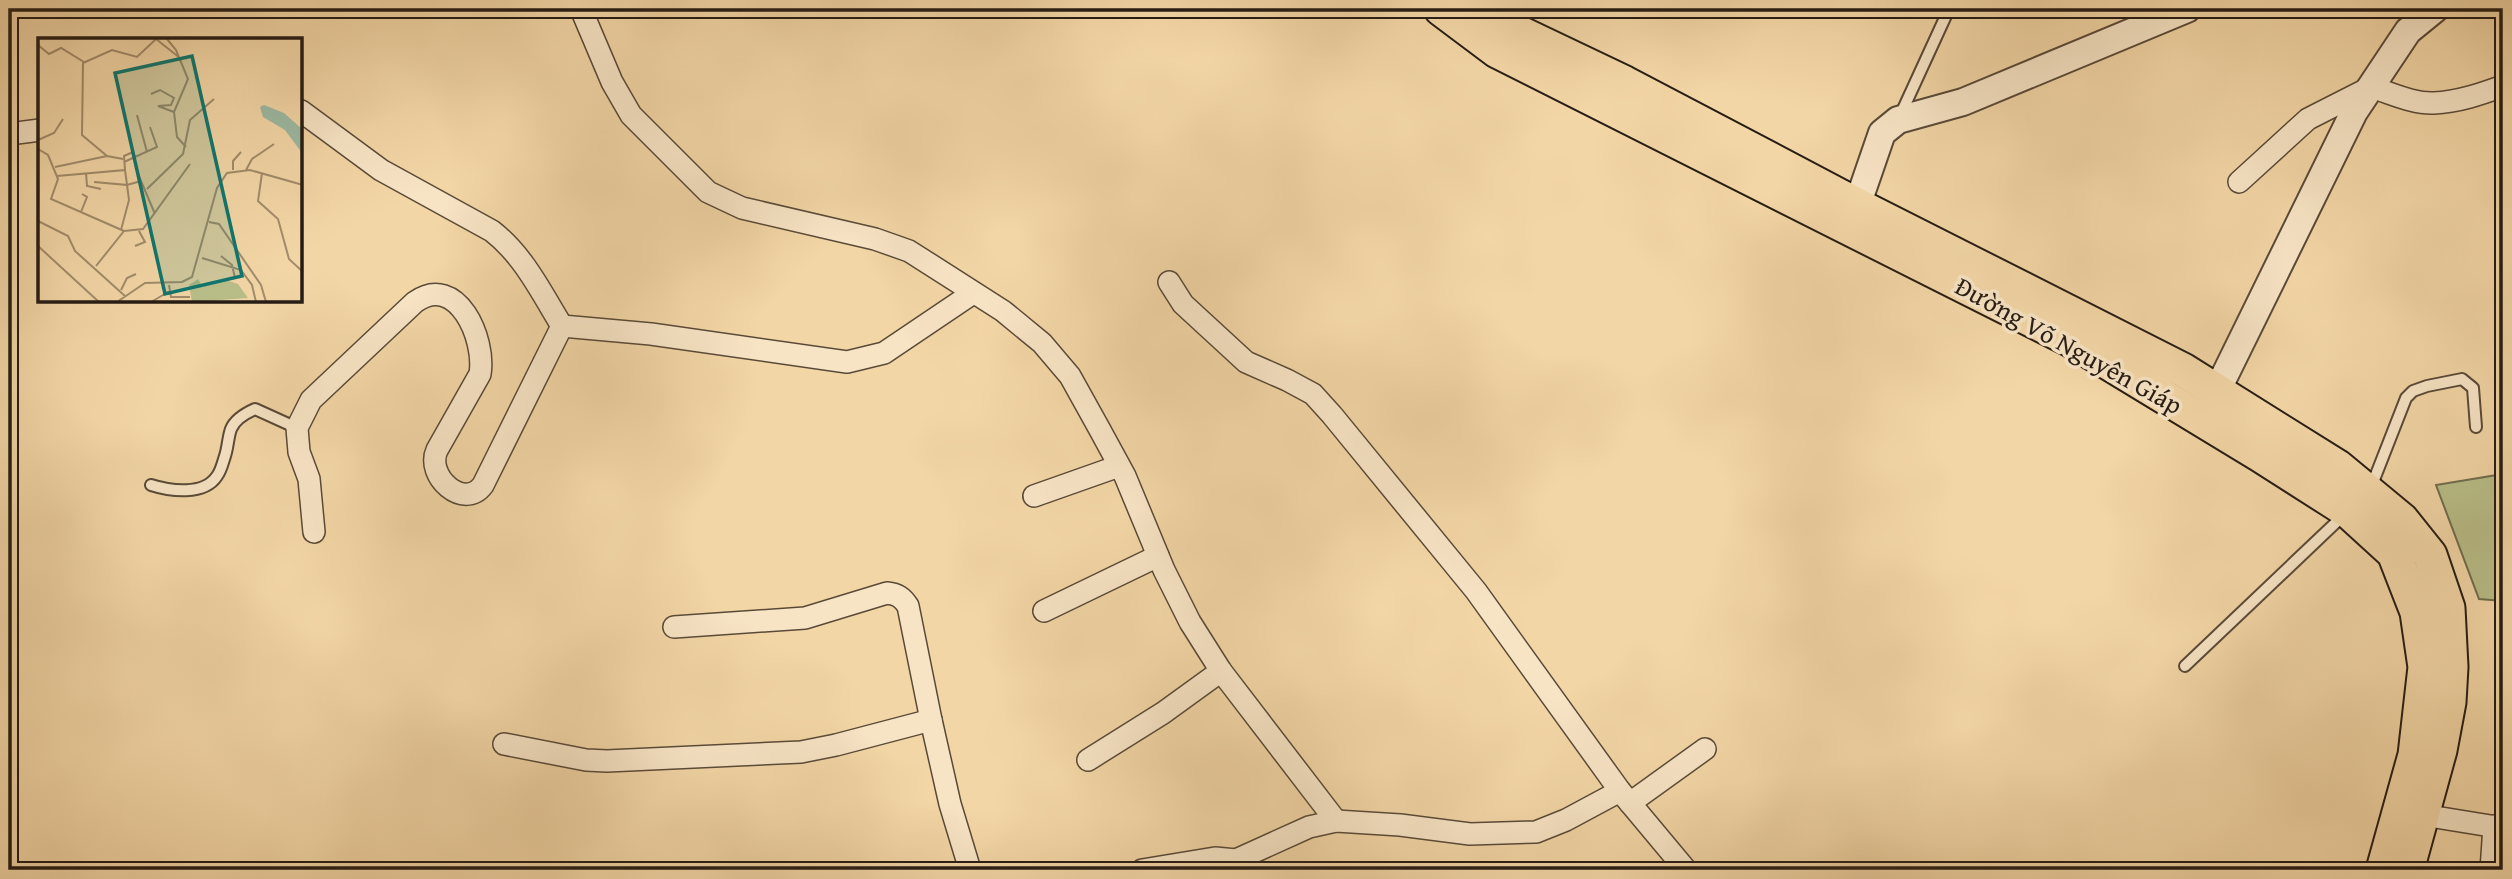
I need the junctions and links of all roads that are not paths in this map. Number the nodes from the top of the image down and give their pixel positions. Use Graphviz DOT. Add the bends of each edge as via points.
graph roads {
  1 [pos="581,9"];
  2 [pos="1441,9"];
  3 [pos="1487,9"];
  4 [pos="1949,9"];
  5 [pos="2187,9"];
  6 [pos="2435,9"];
  7 [pos="2503,86"];
  8 [pos="2371,87"];
  9 [pos="303,112"];
  10 [pos="1898,120"];
  11 [pos="38,131"];
  12 [pos="9,134"];
  13 [pos="2239,182"];
  14 [pos="1853,216"];
  15 [pos="1169,282"];
  16 [pos="973,293"];
  17 [pos="562,326"];
  18 [pos="2217,391"];
  19 [pos="2476,427"];
  20 [pos="297,428"];
  21 [pos="1119,466"];
  22 [pos="151,485"];
  23 [pos="1034,496"];
  24 [pos="2359,502"];
  25 [pos="314,532"];
  26 [pos="1158,556"];
  27 [pos="1044,611"];
  28 [pos="674,627"];
  29 [pos="2185,666"];
  30 [pos="1221,671"];
  31 [pos="931,720"];
  32 [pos="504,744"];
  33 [pos="1705,749"];
  34 [pos="1088,760"];
  35 [pos="1625,797"];
  36 [pos="2423,815"];
  37 [pos="1336,821"];
  38 [pos="2498,827"];
  39 [pos="1236,865"];
  40 [pos="970,870"];
  41 [pos="1142,870"];
  42 [pos="1686,870"];
  43 [pos="2383,870"];
  44 [pos="2407,870"];
  45 [pos="2491,870"];
  1 -- 16 [label="street" via="631,115 708,192 742,208 894,245"];
  2 -- 14 [label="highway, Đường Võ Nguyên Giáp" via="1497,51"];
  3 -- 14 [label="highway, Đường Võ Nguyên Giáp" via="1520,33 1625,83"];
  4 -- 10 [label="lane"];
  5 -- 10 [label="street" via="1963,102"];
  6 -- 8 [label="street" via="2408,31"];
  7 -- 8 [label="street" via="2434,103"];
  8 -- 13 [label="street" via="2308,119"];
  8 -- 18 [label="street" via="2354,112"];
  9 -- 17 [label="street" via="381,170 502,239 524,262"];
  10 -- 14 [label="street" via="1882,134"];
  11 -- 12 [label="street"];
  14 -- 18 [label="highway, Đường Võ Nguyên Giáp" via="2183,369"];
  14 -- 24 [label="highway, Đường Võ Nguyên Giáp" via="2260,454"];
  15 -- 35 [label="street" via="1183,304 1246,362 1313,394 1332,415 1476,591"];
  16 -- 17 [label="street" via="884,353 847,362"];
  16 -- 21 [label="street" via="1042,342 1070,376"];
  17 -- 20 [label="street" via="482,485 472,495 459,494 434,468 434,456 482,363 477,335 459,304 442,295 415,302 312,400"];
  18 -- 24 [label="highway, Đường Võ Nguyên Giáp" via="2338,467"];
  19 -- 24 [label="lane" via="2473,388 2462,379 2413,391"];
  20 -- 22 [label="lane" via="255,409 231,428 217,477 209,484 193,490"];
  20 -- 25 [label="street" via="299,452 309,479"];
  21 -- 23 [label="street"];
  21 -- 26 [label="street"];
  24 -- 29 [label="lane"];
  24 -- 36 [label="highway, Đường Võ Nguyên Giáp" via="2402,520 2430,555 2448,608 2449,702"];
  24 -- 43 [label="highway, Đường Võ Nguyên Giáp" via="2393,553 2417,612 2425,667 2416,755"];
  26 -- 27 [label="street"];
  26 -- 30 [label="street" via="1190,622"];
  28 -- 31 [label="street" via="796,619 896,594 908,606"];
  30 -- 34 [label="street"];
  30 -- 37 [label="street"];
  31 -- 32 [label="street" via="801,752 607,761"];
  31 -- 40 [label="street"];
  33 -- 35 [label="street"];
  35 -- 37 [label="street" via="1536,832 1470,834"];
  35 -- 42 [label="street"];
  36 -- 38 [label="street"];
  36 -- 44 [label="highway, Đường Võ Nguyên Giáp"];
  37 -- 39 [label="street" via="1309,827"];
  38 -- 45 [label="street"];
  39 -- 41 [label="street" via="1215,859"];
}
